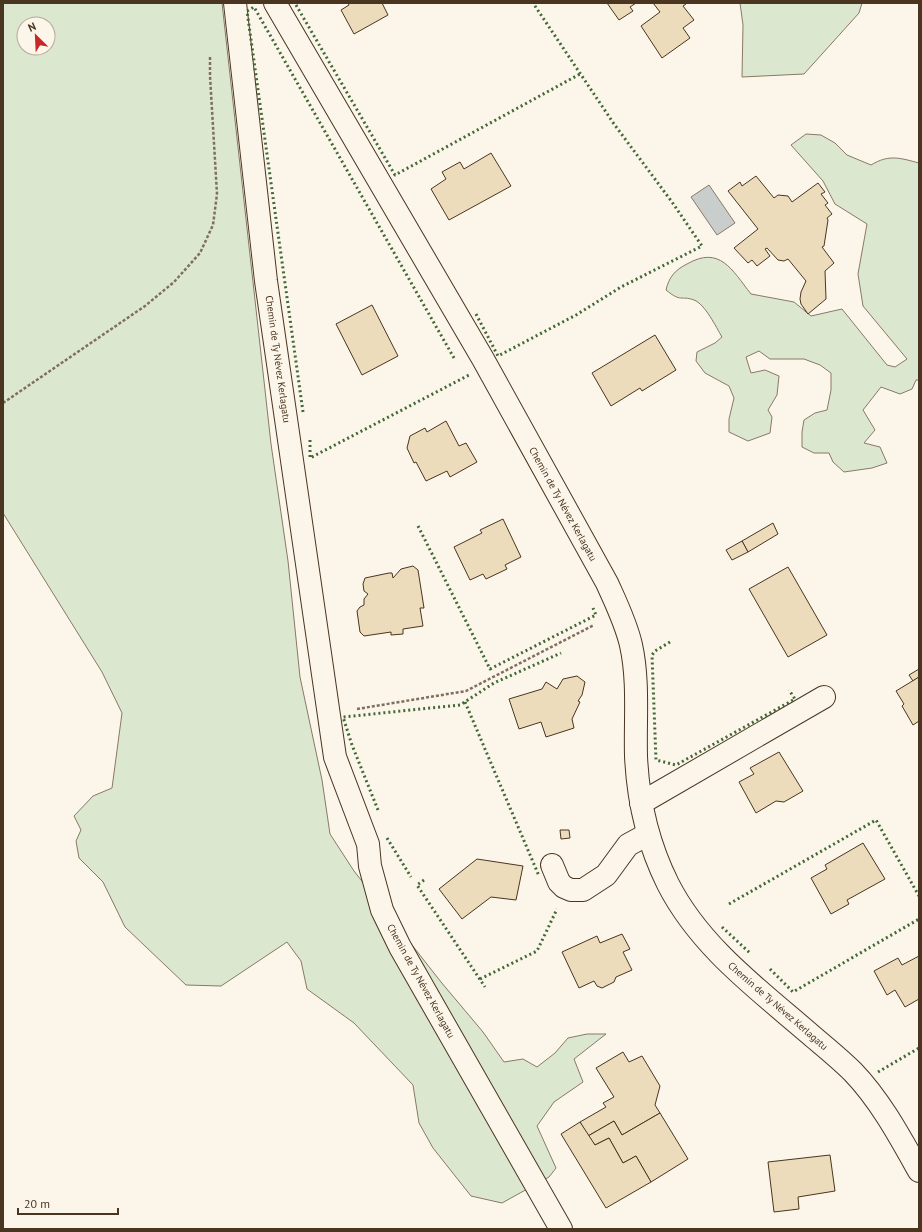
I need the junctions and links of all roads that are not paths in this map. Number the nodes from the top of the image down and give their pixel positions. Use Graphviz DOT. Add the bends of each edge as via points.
graph roads {
  1 [pos="235,3"];
  2 [pos="276,3"];
  3 [pos="824,697"];
  4 [pos="641,804"];
  5 [pos="648,834"];
  6 [pos="552,865"];
  7 [pos="919,1171"];
  8 [pos="561,1229"];
  1 -- 8 [label="street, Chemin de Ty Névez Kerlagatu" via="266,281 336,757 368,844 370,866 382,910 400,947"];
  2 -- 4 [label="street, Chemin de Ty Névez Kerlagatu" via="483,358 607,583 631,646"];
  3 -- 4 [label="street"];
  4 -- 5 [label="street, Chemin de Ty Névez Kerlagatu"];
  5 -- 6 [label="street" via="628,845 606,875 583,890 564,888"];
  5 -- 7 [label="street, Chemin de Ty Névez Kerlagatu" via="668,885 696,929 728,962 853,1071 867,1087"];
}
